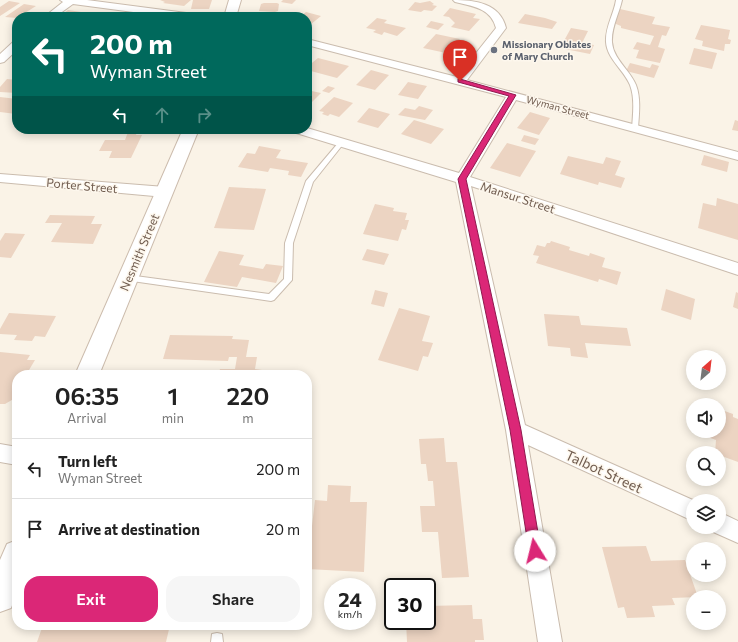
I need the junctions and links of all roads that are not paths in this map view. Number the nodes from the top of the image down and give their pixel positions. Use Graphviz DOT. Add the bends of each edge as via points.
graph roads {
  1 [pos="68,0"];
  2 [pos="235,0"];
  3 [pos="458,0"];
  4 [pos="619,0"];
  5 [pos="95,2"];
  6 [pos="55,12"];
  7 [pos="161,12"];
  8 [pos="231,12"];
  9 [pos="312,43"];
  10 [pos="12,49"];
  11 [pos="0,60"];
  12 [pos="460,81"];
  13 [pos="513,95"];
  14 [pos="635,128"];
  15 [pos="312,133"];
  16 [pos="189,134"];
  17 [pos="341,142"];
  18 [pos="738,156"];
  19 [pos="0,178"];
  20 [pos="462,179"];
  21 [pos="165,192"];
  22 [pos="738,269"];
  23 [pos="128,278"];
  24 [pos="89,370"];
  25 [pos="516,430"];
  26 [pos="0,453"];
  27 [pos="12,455"];
  28 [pos="686,508"];
  29 [pos="726,526"];
  30 [pos="738,532"];
  31 [pos="12,567"];
  32 [pos="0,597"];
  33 [pos="550,642"];
  1 -- 5 [label="street"];
  1 -- 6 [label="street"];
  2 -- 8 [label="main road"];
  3 -- 12 [label="street" via="492,11 498,16 501,28"];
  4 -- 14 [label="lane" via="609,43 615,60 634,90"];
  5 -- 7 [label="street"];
  9 -- 12 [label="street, Wyman Street"];
  10 -- 11 [label="street"];
  12 -- 13 [label="street, Wyman Street"];
  13 -- 14 [label="street, Wyman Street"];
  13 -- 20 [label="street"];
  14 -- 18 [label="street, Wyman Street"];
  15 -- 17 [label="street, Mansur Street"];
  16 -- 21 [label="main road, Nesmith Street"];
  17 -- 20 [label="street, Mansur Street"];
  17 -- 23 [label="lane" via="310,181 289,244 288,280 271,298"];
  19 -- 21 [label="street, Porter Street"];
  20 -- 22 [label="street, Mansur Street"];
  20 -- 25 [label="street"];
  21 -- 23 [label="main road, Nesmith Street"];
  23 -- 24 [label="main road, Nesmith Street"];
  25 -- 28 [label="street, Talbot Street"];
  25 -- 33 [label="street"];
  26 -- 27 [label="street"];
  29 -- 30 [label="street"];
  31 -- 32 [label="main road"];
}
